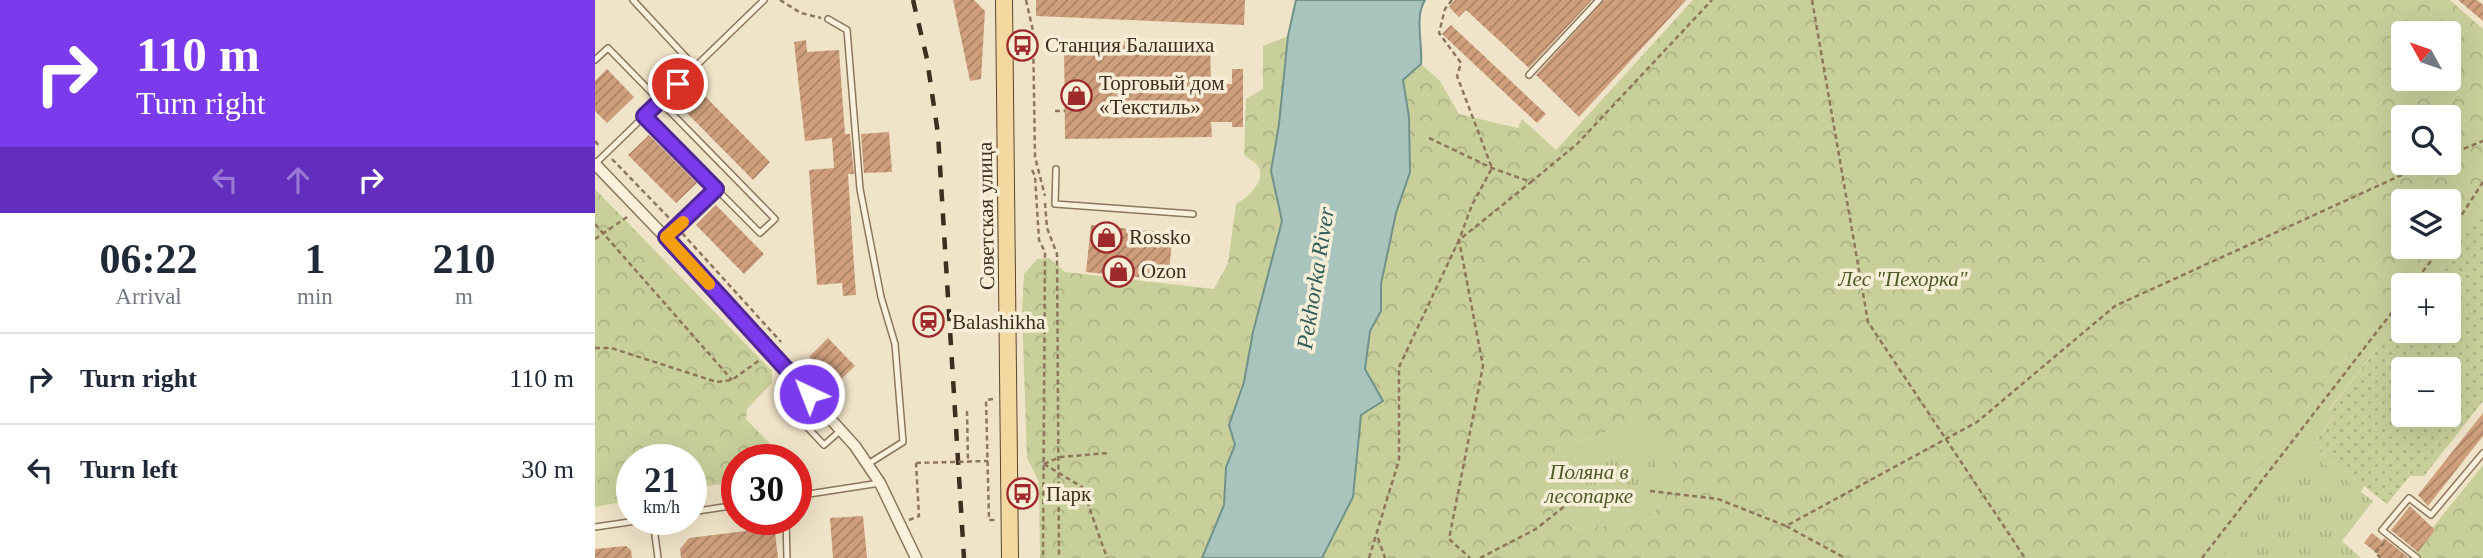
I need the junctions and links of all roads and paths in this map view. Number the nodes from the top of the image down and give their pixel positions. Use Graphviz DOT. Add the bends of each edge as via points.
graph roads {
  1 [pos="633,0"];
  2 [pos="764,0"];
  3 [pos="779,0"];
  4 [pos="1004,0"];
  5 [pos="1026,0"];
  6 [pos="1452,0"];
  7 [pos="1599,0"];
  8 [pos="1712,0"];
  9 [pos="1812,0"];
  10 [pos="828,19"];
  11 [pos="1022,56"];
  12 [pos="1033,56"];
  13 [pos="595,60"];
  14 [pos="695,66"];
  15 [pos="1529,75"];
  16 [pos="660,101"];
  17 [pos="1055,111"];
  18 [pos="1065,111"];
  19 [pos="644,116"];
  20 [pos="1429,138"];
  21 [pos="595,141"];
  22 [pos="2483,141"];
  23 [pos="2461,150"];
  24 [pos="606,153"];
  25 [pos="595,164"];
  26 [pos="1492,168"];
  27 [pos="1056,169"];
  28 [pos="1032,170"];
  29 [pos="2402,175"];
  30 [pos="1531,182"];
  31 [pos="2483,182"];
  32 [pos="716,189"];
  33 [pos="639,209"];
  34 [pos="1193,214"];
  35 [pos="2461,216"];
  36 [pos="595,225"];
  37 [pos="677,227"];
  38 [pos="603,233"];
  39 [pos="666,237"];
  40 [pos="595,239"];
  41 [pos="1459,240"];
  42 [pos="2433,259"];
  43 [pos="2422,273"];
  44 [pos="2391,314"];
  45 [pos="781,342"];
  46 [pos="595,348"];
  47 [pos="769,352"];
  48 [pos="792,376"];
  49 [pos="732,380"];
  50 [pos="993,400"];
  51 [pos="967,411"];
  52 [pos="841,430"];
  53 [pos="1946,439"];
  54 [pos="1109,453"];
  55 [pos="2483,453"];
  56 [pos="1060,457"];
  57 [pos="988,461"];
  58 [pos="968,463"];
  59 [pos="869,464"];
  60 [pos="1044,464"];
  61 [pos="1060,474"];
  62 [pos="880,483"];
  63 [pos="1650,491"];
  64 [pos="812,494"];
  65 [pos="1576,497"];
  66 [pos="919,516"];
  67 [pos="995,520"];
  68 [pos="616,524"];
  69 [pos="1786,526"];
  70 [pos="595,527"];
  71 [pos="655,535"];
  72 [pos="786,535"];
  73 [pos="1377,536"];
  74 [pos="2389,536"];
  75 [pos="914,557"];
  76 [pos="658,558"];
  77 [pos="787,558"];
  78 [pos="1010,558"];
  79 [pos="1043,558"];
  80 [pos="1059,558"];
  81 [pos="1107,558"];
  82 [pos="1369,558"];
  83 [pos="1385,558"];
  84 [pos="1470,558"];
  85 [pos="1480,558"];
  86 [pos="1845,558"];
  87 [pos="2025,558"];
  88 [pos="2202,558"];
  89 [pos="2381,558"];
  90 [pos="2417,558"];
  1 -- 14 [label="lane"];
  2 -- 14 [label="lane"];
  3 -- 10 [label="path" via="801,13"];
  4 -- 78 [label="main road, Советская улица"];
  5 -- 12 [label="path"];
  6 -- 26 [label="path" via="1439,33 1461,63 1457,76"];
  7 -- 15 [label="lane"];
  8 -- 30 [label="path" via="1577,144"];
  9 -- 53 [label="path" via="1868,322"];
  10 -- 59 [label="lane" via="846,30 860,189 895,344 904,442"];
  11 -- 12 [label="path"];
  12 -- 56 [label="path" via="1035,157 1045,188 1047,228 1057,254"];
  13 -- 16 [label="lane" via="607,48"];
  14 -- 16 [label="lane"];
  16 -- 19 [label="lane"];
  16 -- 32 [label="lane" via="775,219 760,233"];
  17 -- 18 [label="path"];
  19 -- 24 [label="lane"];
  19 -- 32 [label="lane"];
  20 -- 26 [label="path"];
  21 -- 24 [label="path"];
  22 -- 23 [label="path"];
  24 -- 25 [label="lane"];
  24 -- 37 [label="path"];
  25 -- 33 [label="street"];
  26 -- 30 [label="path"];
  26 -- 41 [label="path"];
  27 -- 34 [label="lane" via="1055,204"];
  28 -- 60 [label="path" via="1039,240 1045,252"];
  29 -- 53 [label="path" via="2115,306 1977,422"];
  30 -- 41 [label="path"];
  31 -- 35 [label="path"];
  32 -- 37 [label="lane"];
  33 -- 38 [label="path"];
  33 -- 39 [label="street"];
  36 -- 38 [label="path"];
  37 -- 39 [label="lane"];
  37 -- 45 [label="path"];
  38 -- 40 [label="path"];
  38 -- 49 [label="path"];
  39 -- 47 [label="street"];
  41 -- 73 [label="path" via="1399,367 1399,460"];
  41 -- 84 [label="path" via="1483,366 1449,539"];
  42 -- 43 [label="path"];
  44 -- 88 [label="path"];
  46 -- 49 [label="path" via="611,348 717,382"];
  47 -- 48 [label="street"];
  47 -- 49 [label="path"];
  48 -- 52 [label="street"];
  48 -- 52 [label="lane" via="793,412 824,445"];
  50 -- 57 [label="path" via="986,400"];
  51 -- 58 [label="path"];
  52 -- 59 [label="street"];
  53 -- 69 [label="path"];
  53 -- 87 [label="path"];
  54 -- 56 [label="path"];
  55 -- 74 [label="lane" via="2431,515 2409,498 2382,530"];
  56 -- 60 [label="path"];
  56 -- 61 [label="path"];
  57 -- 58 [label="path, bridge"];
  57 -- 67 [label="path" via="989,520"];
  58 -- 66 [label="path, bridge" via="916,464"];
  59 -- 62 [label="street"];
  60 -- 61 [label="path"];
  60 -- 79 [label="path"];
  61 -- 80 [label="path"];
  61 -- 81 [label="path" via="1081,487"];
  62 -- 64 [label="lane"];
  62 -- 75 [label="street"];
  63 -- 69 [label="path" via="1719,499"];
  65 -- 85 [label="path" via="1536,528"];
  68 -- 70 [label="lane"];
  69 -- 86 [label="path"];
  71 -- 76 [label="lane"];
  72 -- 77 [label="lane"];
  73 -- 82 [label="path"];
  73 -- 83 [label="path"];
  74 -- 89 [label="path" via="2375,553"];
  74 -- 90 [label="lane"];
}
